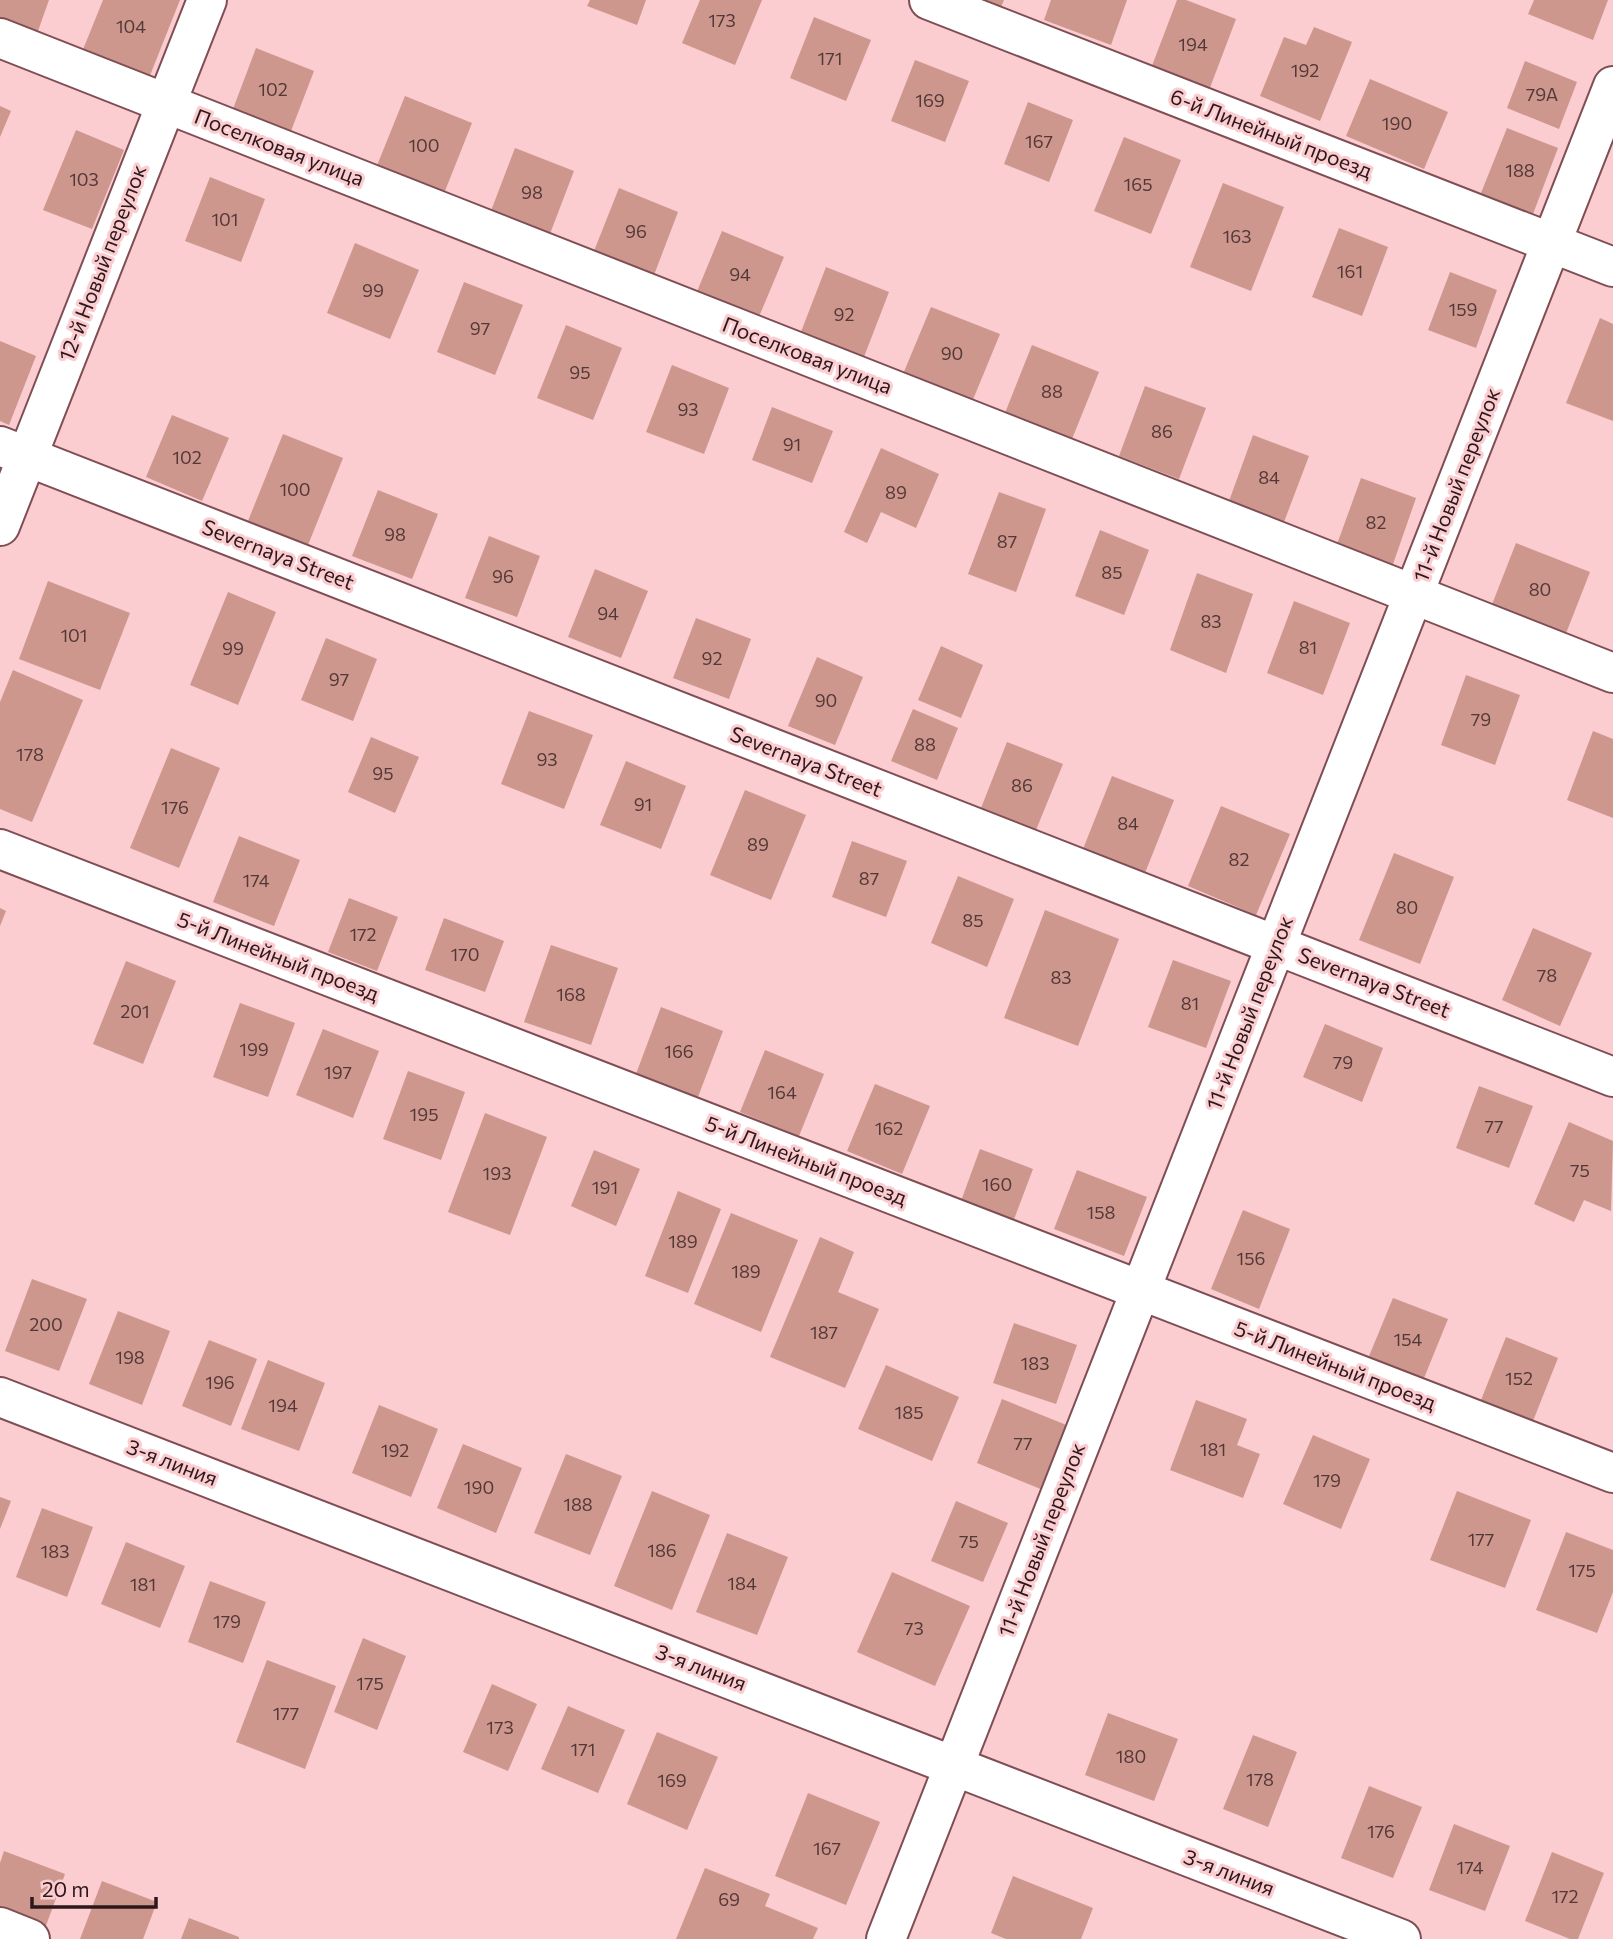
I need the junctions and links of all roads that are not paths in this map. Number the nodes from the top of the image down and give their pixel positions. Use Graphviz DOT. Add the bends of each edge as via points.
graph roads {
  1 [pos="207,0"];
  2 [pos="929,0"];
  3 [pos="0,38"];
  4 [pos="1613,86"];
  5 [pos="166,104"];
  6 [pos="1551,243"];
  7 [pos="1613,267"];
  8 [pos="14,452"];
  9 [pos="0,526"];
  10 [pos="1413,594"];
  11 [pos="1613,673"];
  12 [pos="0,849"];
  13 [pos="1276,945"];
  14 [pos="1613,1077"];
  15 [pos="1140,1290"];
  16 [pos="0,1397"];
  17 [pos="1613,1473"];
  18 [pos="954,1766"];
  19 [pos="0,1927"];
  20 [pos="30,1939"];
  21 [pos="886,1939"];
  22 [pos="1401,1939"];
  1 -- 5 [label="street, 12-й Новый переулок"];
  2 -- 6 [label="street, 6-й Линейный проезд"];
  3 -- 5 [label="street, Поселковая улица"];
  4 -- 6 [label="street, 11-й Новый переулок"];
  5 -- 8 [label="street, 12-й Новый переулок"];
  5 -- 10 [label="street, Поселковая улица"];
  6 -- 7 [label="street, 6-й Линейный проезд"];
  6 -- 10 [label="street, 11-й Новый переулок"];
  8 -- 9 [label="street, 12-й Новый переулок"];
  8 -- 13 [label="street, Severnaya Street"];
  10 -- 11 [label="street, Поселковая улица"];
  10 -- 13 [label="street, 11-й Новый переулок"];
  12 -- 15 [label="street, 5-й Линейный проезд"];
  13 -- 14 [label="street, Severnaya Street"];
  13 -- 15 [label="street, 11-й Новый переулок"];
  15 -- 17 [label="street, 5-й Линейный проезд"];
  15 -- 18 [label="street, 11-й Новый переулок"];
  16 -- 18 [label="street, 3-я линия"];
  18 -- 21 [label="street, 11-й Новый переулок"];
  18 -- 22 [label="street, 3-я линия"];
  19 -- 20 [label="street"];
}
